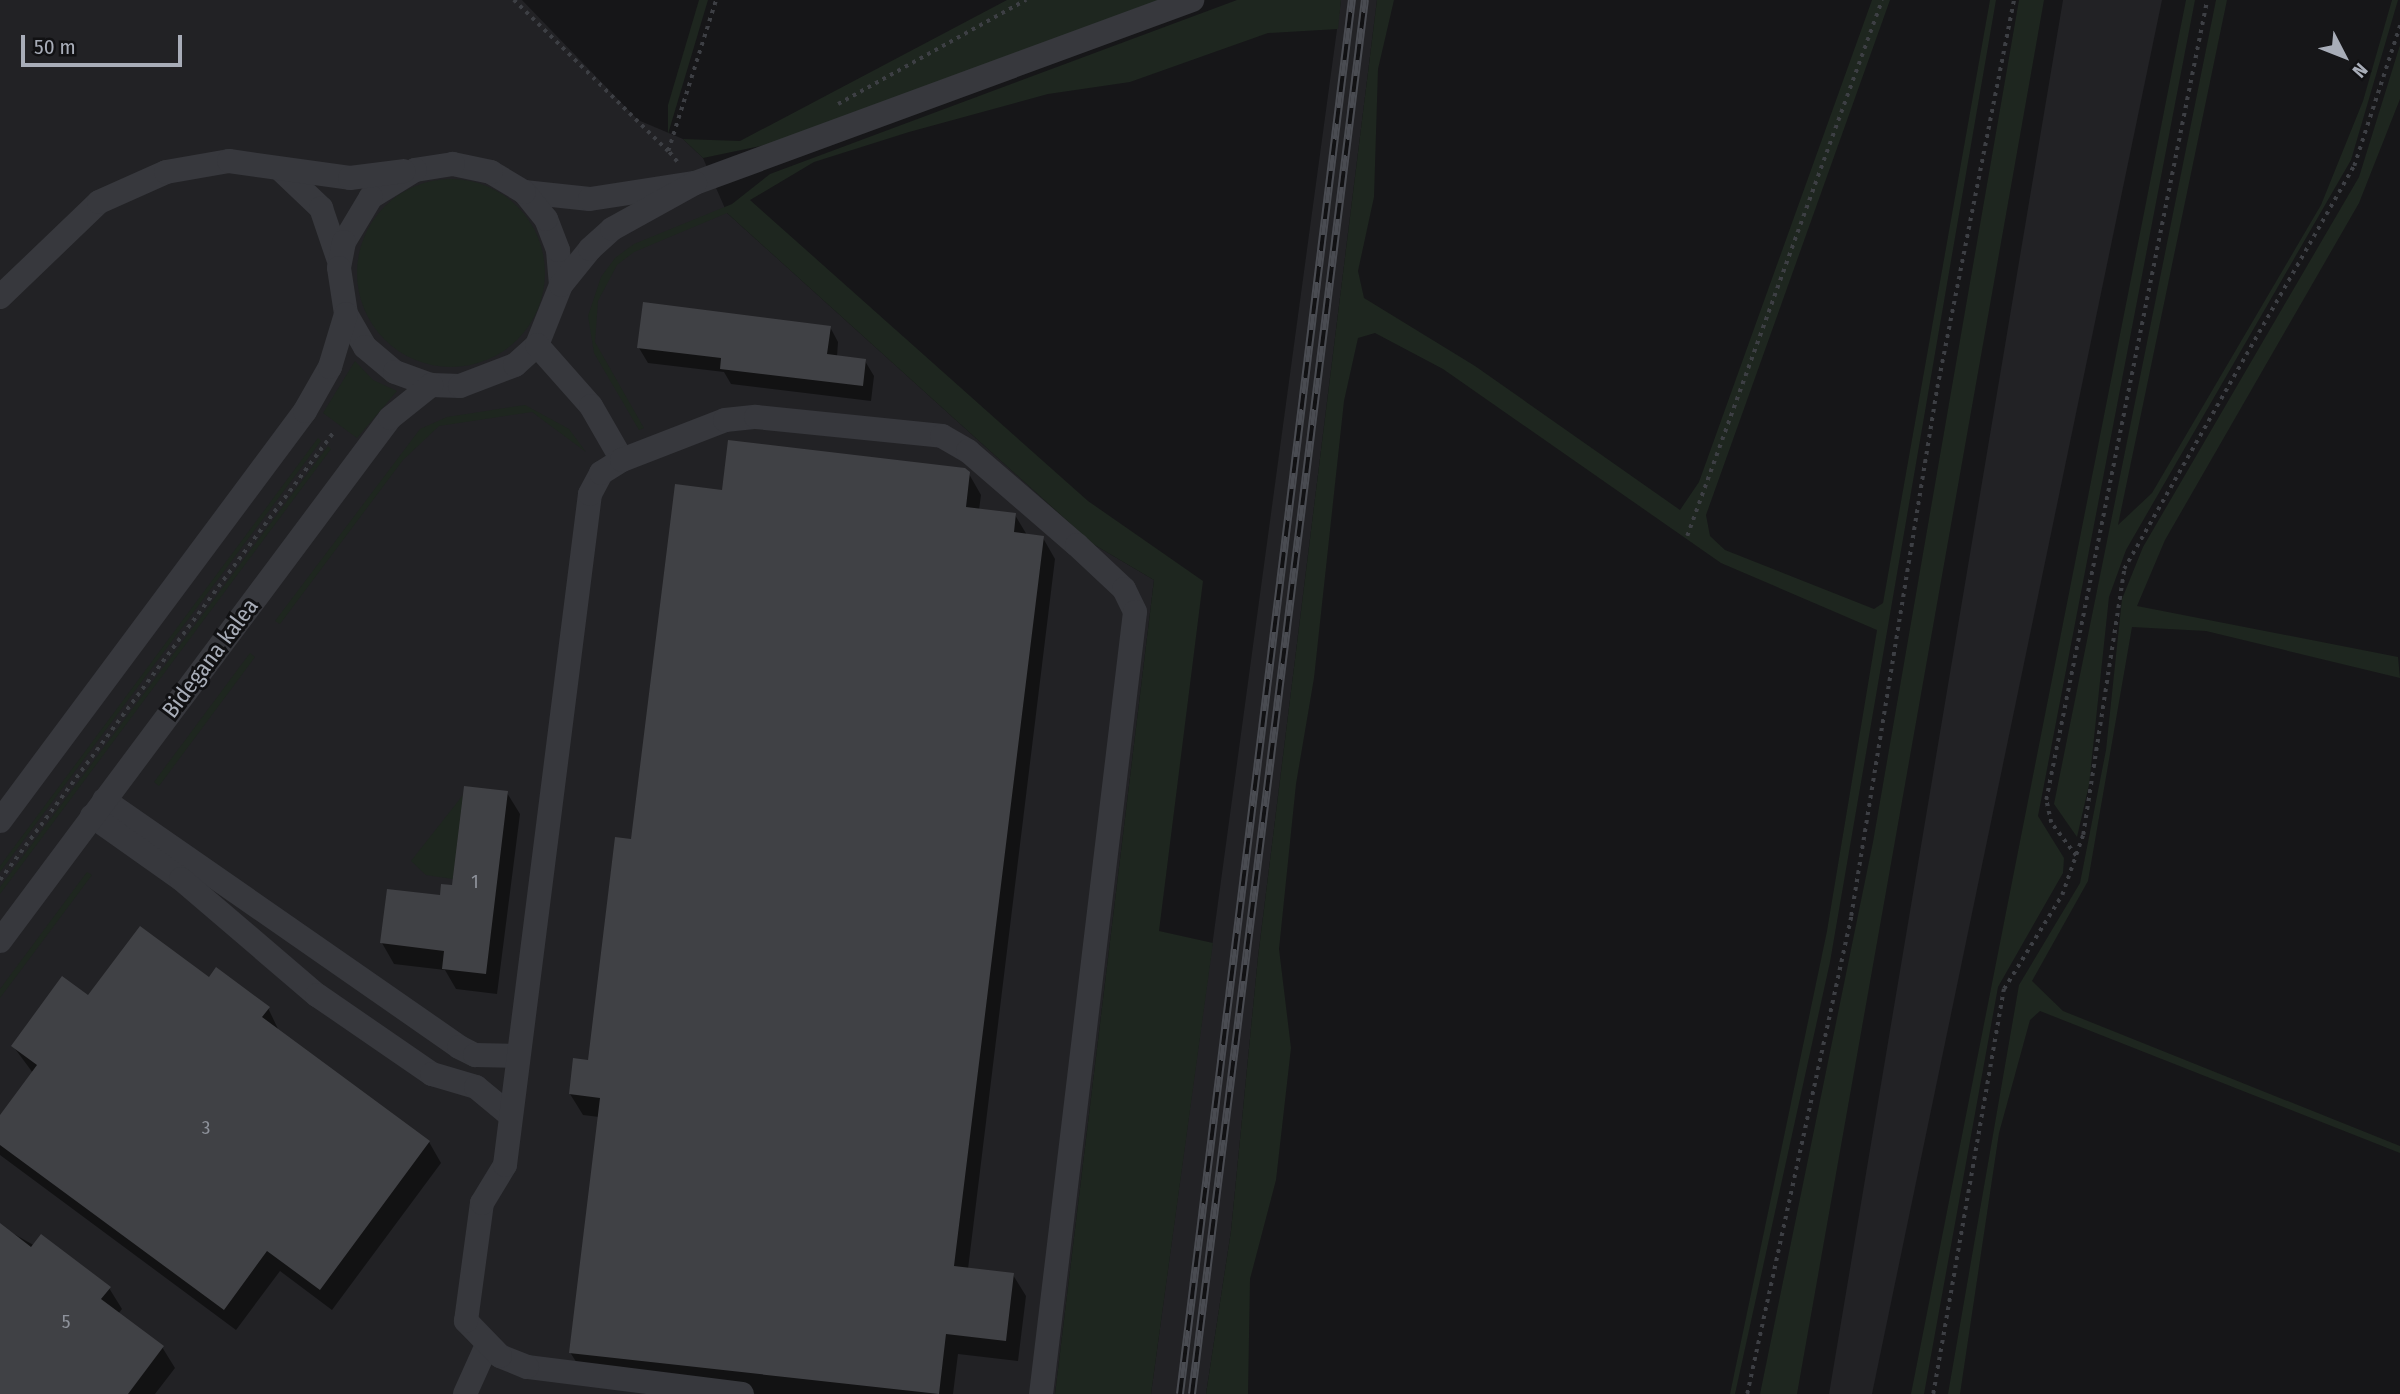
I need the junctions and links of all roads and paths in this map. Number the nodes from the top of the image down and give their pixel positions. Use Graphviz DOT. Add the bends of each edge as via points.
graph roads {
  1 [pos="514,0"];
  2 [pos="716,0"];
  3 [pos="1026,0"];
  4 [pos="1192,0"];
  5 [pos="1882,0"];
  6 [pos="2014,0"];
  7 [pos="2207,0"];
  8 [pos="2400,25"];
  9 [pos="2397,42"];
  10 [pos="833,107"];
  11 [pos="668,151"];
  12 [pos="277,167"];
  13 [pos="415,170"];
  14 [pos="695,183"];
  15 [pos="524,192"];
  16 [pos="339,268"];
  17 [pos="561,285"];
  18 [pos="0,297"];
  19 [pos="346,314"];
  20 [pos="537,345"];
  21 [pos="431,385"];
  22 [pos="333,433"];
  23 [pos="622,460"];
  24 [pos="1686,536"];
  25 [pos="98,808"];
  26 [pos="0,821"];
  27 [pos="2076,856"];
  28 [pos="0,880"];
  29 [pos="0,941"];
  30 [pos="518,1055"];
  31 [pos="511,1116"];
  32 [pos="486,1345"];
  33 [pos="465,1394"];
  34 [pos="741,1394"];
  35 [pos="1041,1394"];
  36 [pos="1747,1394"];
  37 [pos="1933,1394"];
  1 -- 11 [label="path"];
  2 -- 11 [label="path"];
  3 -- 10 [label="path"];
  4 -- 14 [label="street"];
  5 -- 24 [label="path"];
  6 -- 36 [label="path" via="1937,388 1851,916"];
  7 -- 27 [label="path" via="2046,800 2051,823"];
  8 -- 9 [label="path"];
  9 -- 27 [label="path" via="2354,166 2124,569 2104,729"];
  11 -- 14 [label="path"];
  12 -- 13 [label="street" via="351,178"];
  12 -- 16 [label="street" via="321,208 334,233"];
  12 -- 18 [label="street" via="205,162 130,183 99,202"];
  13 -- 15 [label="street" via="453,164 491,172"];
  13 -- 16 [label="street" via="391,181 363,208 344,242"];
  14 -- 15 [label="street" via="590,199"];
  14 -- 17 [label="street" via="612,229"];
  15 -- 17 [label="street" via="546,219 558,250"];
  16 -- 19 [label="street"];
  17 -- 20 [label="street"];
  19 -- 21 [label="street" via="365,347 394,372"];
  19 -- 26 [label="street" via="330,367 305,411"];
  20 -- 21 [label="street" via="489,379"];
  20 -- 23 [label="street" via="591,405"];
  21 -- 25 [label="street, Bidegana kalea" via="390,418"];
  22 -- 28 [label="path"];
  23 -- 30 [label="street" via="601,473 582,520"];
  23 -- 35 [label="street" via="725,420 756,417 942,436 968,451 1077,545 1124,589 1135,612"];
  25 -- 29 [label="street, Bidegana kalea"];
  25 -- 30 [label="street" via="433,1031 475,1055"];
  25 -- 31 [label="street" via="317,995 432,1074 476,1087"];
  27 -- 37 [label="path" via="2062,895 2004,989"];
  30 -- 31 [label="street"];
  31 -- 32 [label="street" via="505,1164 482,1203 466,1321"];
  32 -- 33 [label="street"];
  32 -- 34 [label="street" via="527,1367"];
}
